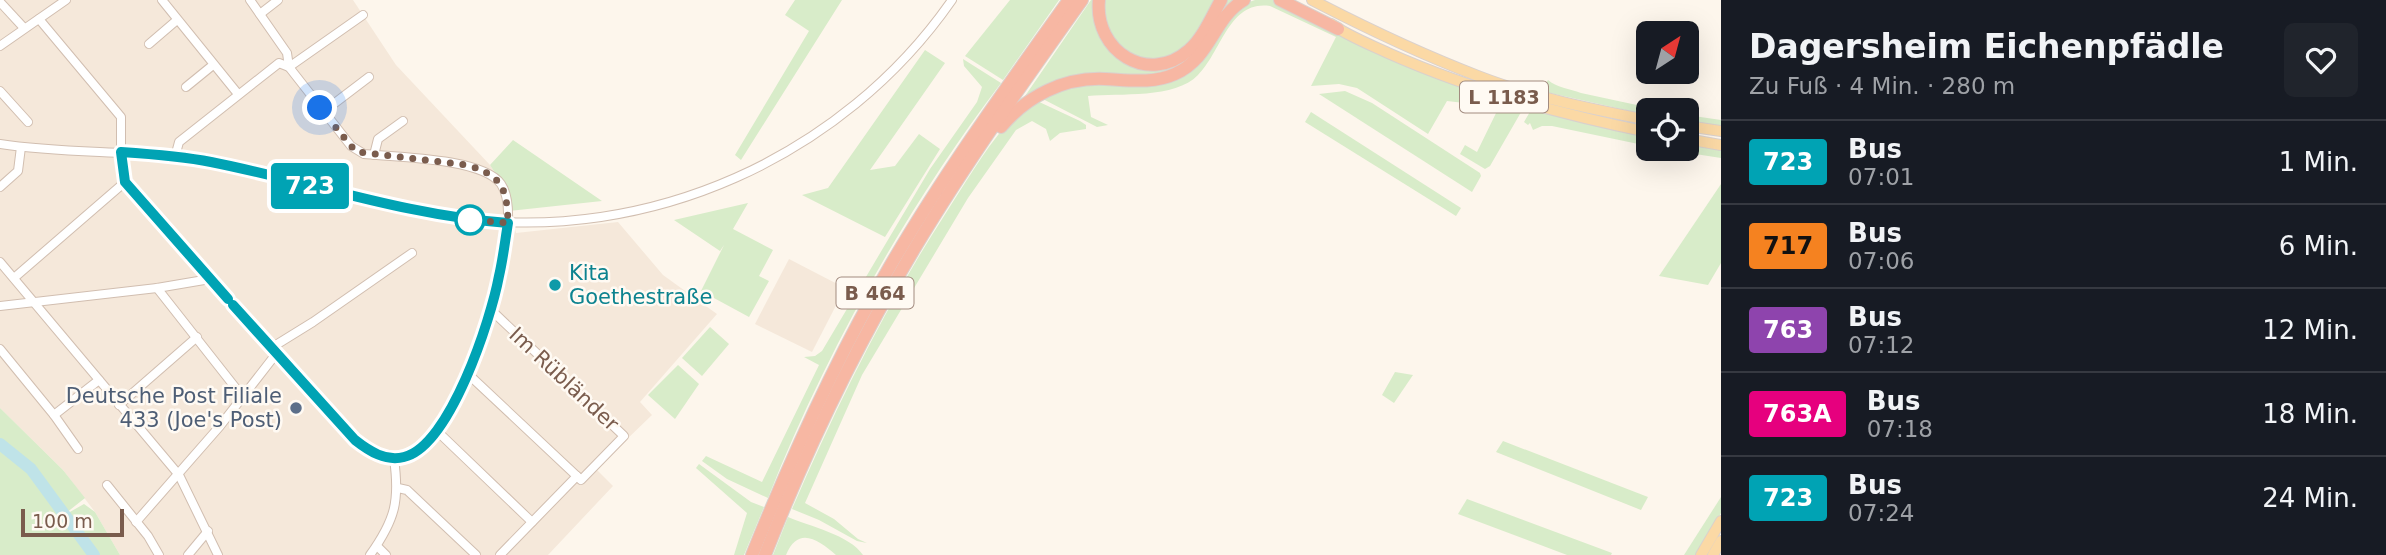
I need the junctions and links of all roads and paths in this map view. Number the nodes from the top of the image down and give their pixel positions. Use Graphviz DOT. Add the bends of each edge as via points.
graph roads {
  1 [pos="66,0"];
  2 [pos="162,0"];
  3 [pos="250,0"];
  4 [pos="278,0"];
  5 [pos="952,0"];
  6 [pos="1069,0"];
  7 [pos="1082,0"];
  8 [pos="1099,0"];
  9 [pos="1221,0"];
  10 [pos="1244,0"];
  11 [pos="1280,0"];
  12 [pos="1289,0"];
  13 [pos="1312,0"];
  14 [pos="0,2"];
  15 [pos="260,14"];
  16 [pos="363,15"];
  17 [pos="39,19"];
  18 [pos="177,20"];
  19 [pos="24,28"];
  20 [pos="1338,29"];
  21 [pos="149,44"];
  22 [pos="0,46"];
  23 [pos="213,65"];
  24 [pos="289,68"];
  25 [pos="369,77"];
  26 [pos="186,87"];
  27 [pos="0,92"];
  28 [pos="238,94"];
  29 [pos="323,112"];
  30 [pos="1636,117"];
  31 [pos="403,121"];
  32 [pos="28,122"];
  33 [pos="1699,128"];
  34 [pos="1636,129"];
  35 [pos="1721,131"];
  36 [pos="1699,141"];
  37 [pos="0,144"];
  38 [pos="1721,145"];
  39 [pos="21,147"];
  40 [pos="121,152"];
  41 [pos="374,155"];
  42 [pos="974,155"];
  43 [pos="175,157"];
  44 [pos="125,182"];
  45 [pos="0,187"];
  46 [pos="508,223"];
  47 [pos="412,253"];
  48 [pos="0,262"];
  49 [pos="14,278"];
  50 [pos="211,279"];
  51 [pos="157,288"];
  52 [pos="34,302"];
  53 [pos="0,306"];
  54 [pos="490,309"];
  55 [pos="197,337"];
  56 [pos="0,349"];
  57 [pos="273,351"];
  58 [pos="467,373"];
  59 [pos="99,380"];
  60 [pos="242,396"];
  61 [pos="119,405"];
  62 [pos="54,415"];
  63 [pos="437,431"];
  64 [pos="78,449"];
  65 [pos="394,458"];
  66 [pos="179,475"];
  67 [pos="578,478"];
  68 [pos="107,485"];
  69 [pos="398,488"];
  70 [pos="1721,521"];
  71 [pos="136,522"];
  72 [pos="532,522"];
  73 [pos="208,531"];
  74 [pos="1721,541"];
  75 [pos="377,546"];
  76 [pos="159,555"];
  77 [pos="188,555"];
  78 [pos="218,555"];
  79 [pos="370,555"];
  80 [pos="386,555"];
  81 [pos="476,555"];
  82 [pos="500,555"];
  83 [pos="752,555"];
  84 [pos="765,555"];
  85 [pos="1701,555"];
  86 [pos="1713,555"];
  1 -- 17 [label="street"];
  2 -- 18 [label="street"];
  3 -- 15 [label="street"];
  4 -- 15 [label="street"];
  5 -- 46 [label="street" via="883,82 845,114 732,181 668,203 615,214"];
  6 -- 83 [label="highway, B 464" via="963,150 878,287 810,419"];
  7 -- 42 [label="highway, B 464"];
  8 -- 9 [label="highway" via="1099,19 1108,42 1128,59 1150,64 1171,61 1190,50"];
  10 -- 42 [label="highway" via="1231,9 1201,54 1184,69 1149,80 1088,79 1047,90 1015,111"];
  11 -- 20 [label="highway"];
  12 -- 20 [label="main road, L 1183"];
  13 -- 30 [label="main road, L 1183" via="1479,76"];
  14 -- 19 [label="street"];
  15 -- 24 [label="street" via="287,53"];
  16 -- 24 [label="street"];
  17 -- 19 [label="street"];
  17 -- 40 [label="street" via="121,117"];
  18 -- 21 [label="street"];
  18 -- 23 [label="street"];
  19 -- 22 [label="street"];
  20 -- 34 [label="main road, L 1183" via="1464,83"];
  23 -- 26 [label="street"];
  23 -- 28 [label="street"];
  24 -- 28 [label="street" via="279,63"];
  24 -- 29 [label="street"];
  25 -- 29 [label="street"];
  27 -- 32 [label="street"];
  28 -- 43 [label="street" via="179,142"];
  29 -- 41 [label="street" via="358,152"];
  31 -- 41 [label="street" via="378,139"];
  33 -- 35 [label="main road"];
  36 -- 38 [label="main road"];
  37 -- 39 [label="street"];
  39 -- 40 [label="street"];
  39 -- 45 [label="street" via="18,171"];
  40 -- 43 [label="street"];
  40 -- 44 [label="street"];
  41 -- 46 [label="street" via="484,170 503,186"];
  42 -- 84 [label="highway, B 464" via="910,255 850,364"];
  43 -- 46 [label="street" via="236,167 403,209"];
  44 -- 49 [label="street"];
  44 -- 50 [label="street"];
  46 -- 54 [label="street"];
  47 -- 57 [label="street"];
  48 -- 49 [label="street"];
  49 -- 52 [label="street"];
  50 -- 51 [label="street"];
  50 -- 57 [label="street"];
  51 -- 52 [label="street"];
  51 -- 55 [label="street"];
  52 -- 53 [label="street"];
  52 -- 59 [label="street"];
  54 -- 58 [label="street"];
  54 -- 67 [label="street, Im Rübländer" via="624,436"];
  55 -- 60 [label="street"];
  55 -- 61 [label="street"];
  56 -- 62 [label="street"];
  57 -- 60 [label="street"];
  57 -- 65 [label="street" via="355,440"];
  58 -- 63 [label="street"];
  58 -- 67 [label="street"];
  59 -- 61 [label="street"];
  59 -- 62 [label="street"];
  60 -- 66 [label="street"];
  61 -- 66 [label="street"];
  62 -- 64 [label="street"];
  63 -- 65 [label="street" via="420,449"];
  63 -- 72 [label="street"];
  65 -- 69 [label="street"];
  66 -- 71 [label="street"];
  66 -- 73 [label="street"];
  67 -- 72 [label="street, Im Rübländer"];
  68 -- 71 [label="street"];
  69 -- 75 [label="street" via="396,505"];
  69 -- 81 [label="street" via="407,490"];
  70 -- 85 [label="main road"];
  71 -- 76 [label="street"];
  72 -- 82 [label="street, Im Rübländer"];
  73 -- 77 [label="street"];
  73 -- 78 [label="street"];
  74 -- 86 [label="main road"];
  75 -- 79 [label="street"];
  75 -- 80 [label="street"];
}
